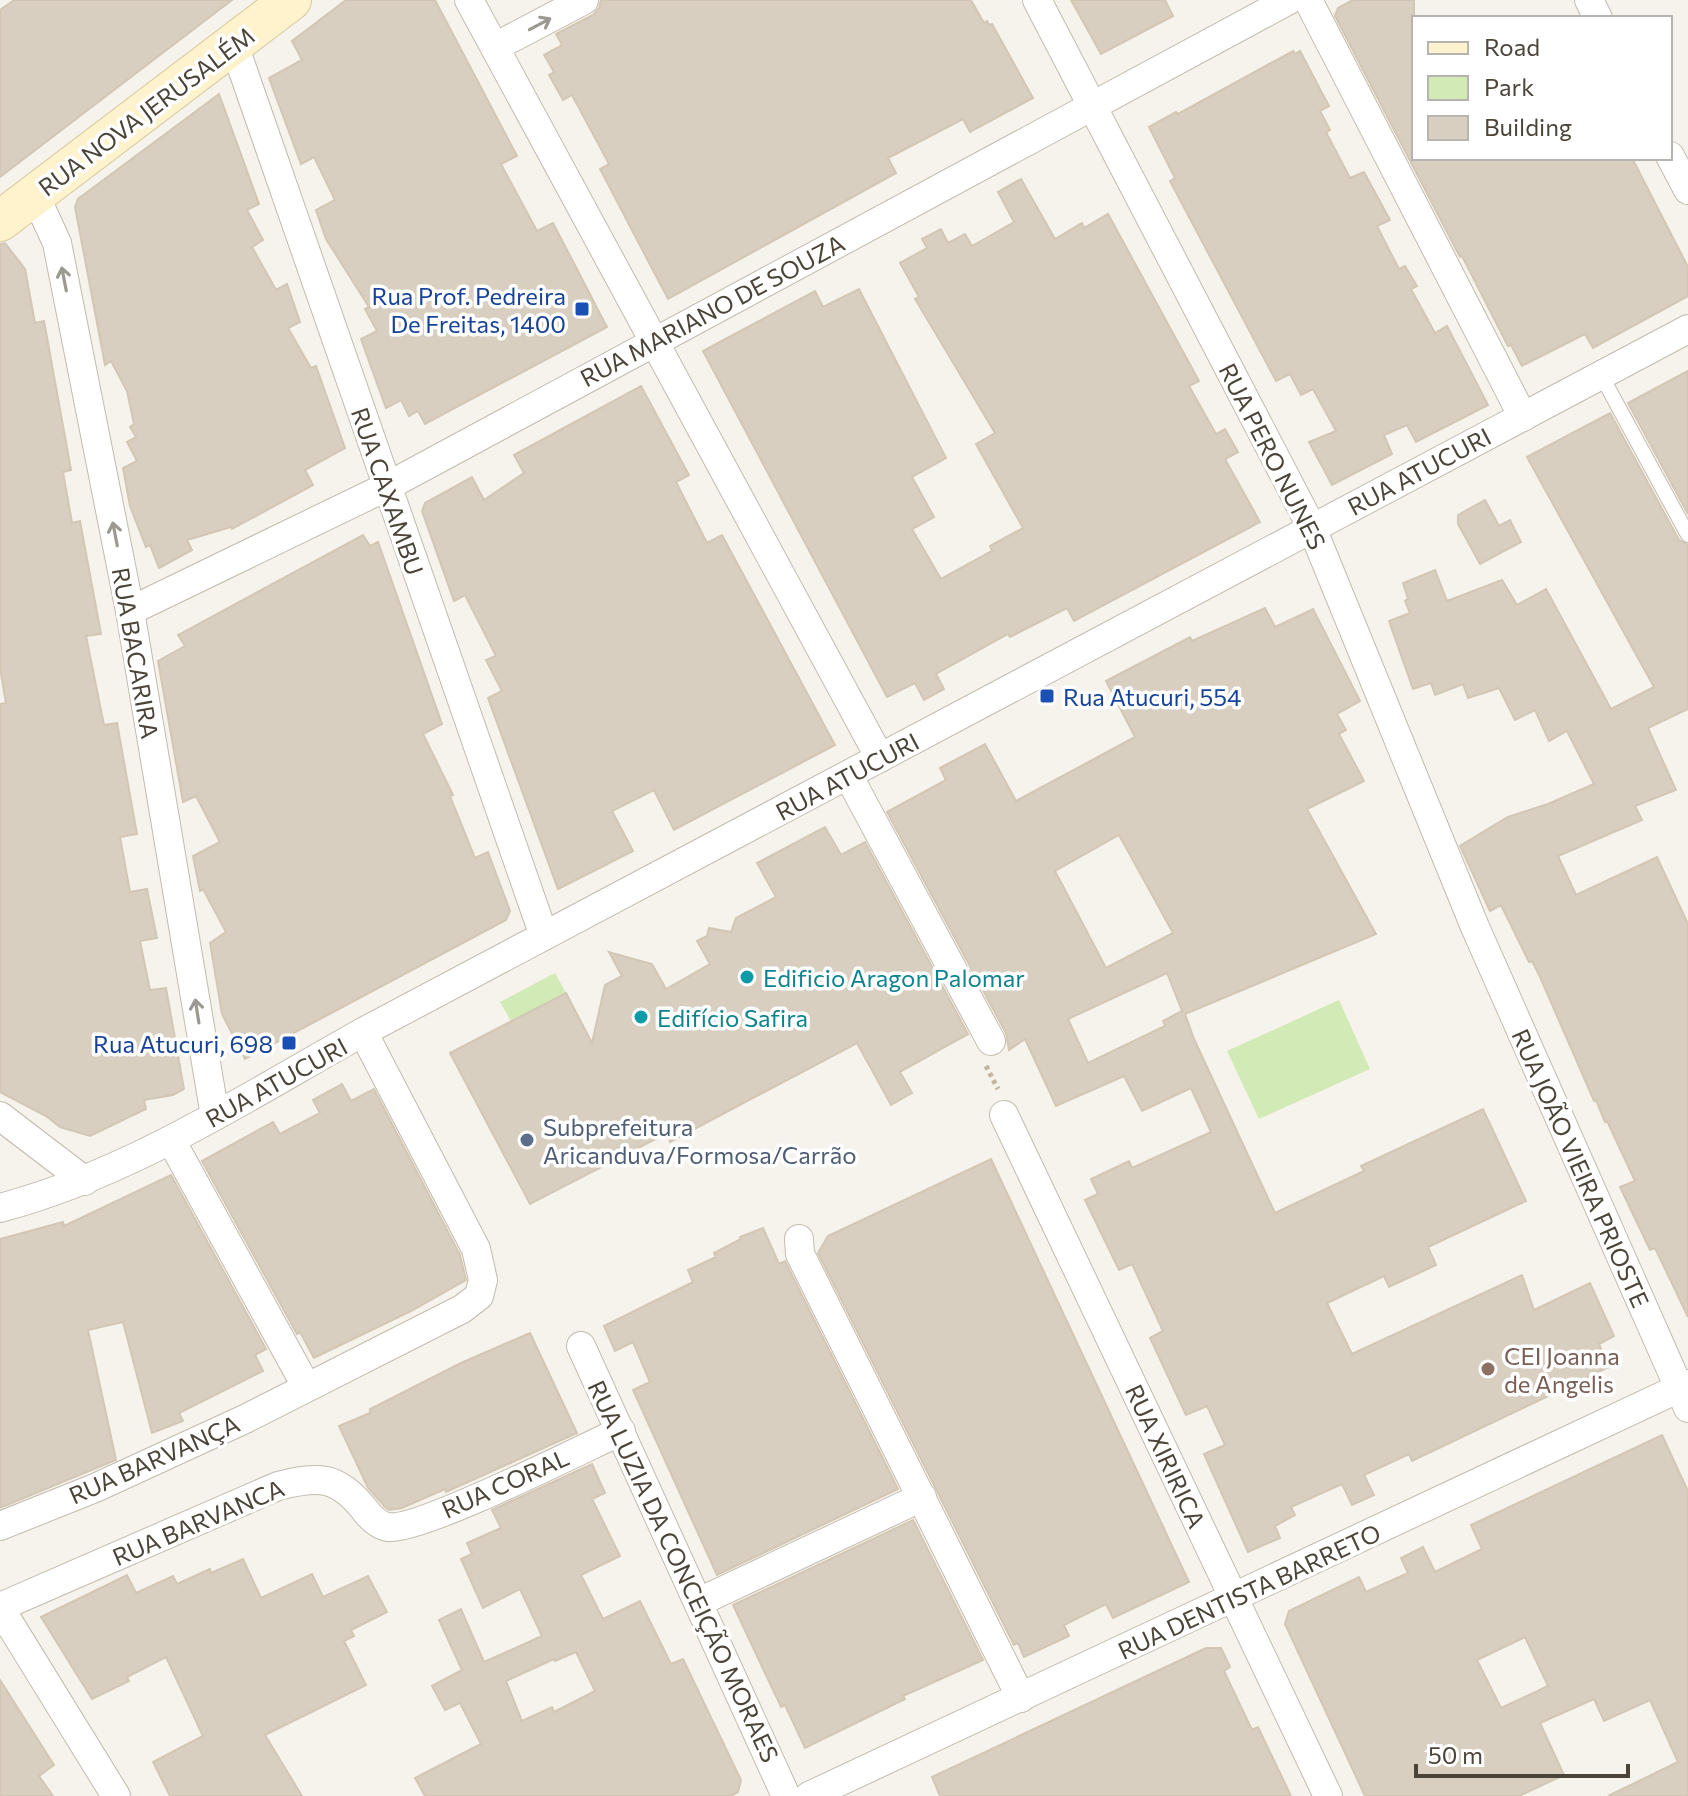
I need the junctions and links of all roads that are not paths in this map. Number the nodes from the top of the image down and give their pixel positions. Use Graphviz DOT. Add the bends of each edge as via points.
graph roads {
  1 [pos="291,0"];
  2 [pos="469,0"];
  3 [pos="584,0"];
  4 [pos="1037,0"];
  5 [pos="1289,0"];
  6 [pos="1308,0"];
  7 [pos="234,45"];
  8 [pos="495,47"];
  9 [pos="1094,104"];
  10 [pos="1672,160"];
  11 [pos="1688,190"];
  12 [pos="35,195"];
  13 [pos="0,221"];
  14 [pos="1688,329"];
  15 [pos="655,340"];
  16 [pos="1601,375"];
  17 [pos="1523,417"];
  18 [pos="386,487"];
  19 [pos="1312,528"];
  20 [pos="1688,535"];
  21 [pos="130,611"];
  22 [pos="880,758"];
  23 [pos="848,775"];
  24 [pos="1475,927"];
  25 [pos="544,936"];
  26 [pos="363,1032"];
  27 [pos="991,1041"];
  28 [pos="1004,1115"];
  29 [pos="0,1116"];
  30 [pos="215,1116"];
  31 [pos="171,1140"];
  32 [pos="85,1181"];
  33 [pos="0,1208"];
  34 [pos="799,1239"];
  35 [pos="581,1346"];
  36 [pos="306,1386"];
  37 [pos="1685,1393"];
  38 [pos="621,1431"];
  39 [pos="922,1497"];
  40 [pos="0,1526"];
  41 [pos="387,1527"];
  42 [pos="1234,1599"];
  43 [pos="699,1602"];
  44 [pos="0,1607"];
  45 [pos="1021,1698"];
  46 [pos="116,1796"];
  47 [pos="786,1796"];
  48 [pos="809,1796"];
  49 [pos="1328,1796"];
  1 -- 7 [label="street, RUA NOVA JERUSALÉM"];
  2 -- 8 [label="street"];
  8 -- 3 [label="street, one-way"];
  4 -- 9 [label="street, RUA PERO NUNES"];
  5 -- 9 [label="street, RUA MARIANO DE SOUZA"];
  6 -- 17 [label="street"];
  7 -- 12 [label="street, RUA NOVA JERUSALÉM"];
  7 -- 18 [label="street, RUA CAXAMBU"];
  8 -- 15 [label="street"];
  9 -- 15 [label="street, RUA MARIANO DE SOUZA"];
  9 -- 19 [label="street, RUA PERO NUNES"];
  10 -- 11 [label="street"];
  12 -- 13 [label="street, RUA NOVA JERUSALÉM"];
  21 -- 12 [label="street, RUA BACARIRA, one-way" via="57,243"];
  14 -- 16 [label="street, RUA ATUCURI"];
  15 -- 18 [label="street, RUA MARIANO DE SOUZA"];
  15 -- 22 [label="street"];
  16 -- 17 [label="street, RUA ATUCURI"];
  16 -- 20 [label="lane"];
  17 -- 19 [label="street, RUA ATUCURI"];
  18 -- 21 [label="street, RUA MARIANO DE SOUZA"];
  18 -- 25 [label="street, RUA CAXAMBU"];
  19 -- 22 [label="street, RUA ATUCURI"];
  19 -- 24 [label="street, RUA PERO NUNES"];
  30 -- 21 [label="street, RUA BACARIRA, one-way"];
  22 -- 23 [label="street, RUA ATUCURI"];
  23 -- 25 [label="street, RUA ATUCURI"];
  23 -- 27 [label="street"];
  24 -- 37 [label="street, RUA JOÃO VIEIRA PRIOSTE"];
  25 -- 26 [label="street, RUA ATUCURI"];
  26 -- 30 [label="street, RUA ATUCURI"];
  26 -- 36 [label="street, RUA BARVANÇA" via="476,1249 482,1290 462,1309"];
  28 -- 42 [label="street, RUA XIRIRICA"];
  29 -- 32 [label="street"];
  30 -- 31 [label="street, RUA ATUCURI"];
  31 -- 32 [label="street, RUA ATUCURI"];
  31 -- 36 [label="street"];
  32 -- 33 [label="street, RUA ATUCURI"];
  34 -- 39 [label="street" via="800,1254"];
  35 -- 38 [label="street, RUA LUZIA DA CONCEIÇÃO MORAES"];
  36 -- 40 [label="street, RUA BARVANÇA" via="95,1488"];
  37 -- 42 [label="street, RUA DENTISTA BARRETO"];
  38 -- 41 [label="street, RUA CORAL" via="468,1501 407,1525"];
  38 -- 43 [label="street, RUA LUZIA DA CONCEIÇÃO MORAES"];
  39 -- 43 [label="street"];
  39 -- 45 [label="street"];
  41 -- 44 [label="street, RUA BARVANCA" via="336,1483 309,1478 278,1486"];
  42 -- 45 [label="street, RUA DENTISTA BARRETO"];
  42 -- 49 [label="street, RUA XIRIRICA"];
  43 -- 47 [label="street, RUA LUZIA DA CONCEIÇÃO MORAES"];
  44 -- 46 [label="street"];
  45 -- 48 [label="street, RUA DENTISTA BARRETO"];
}
